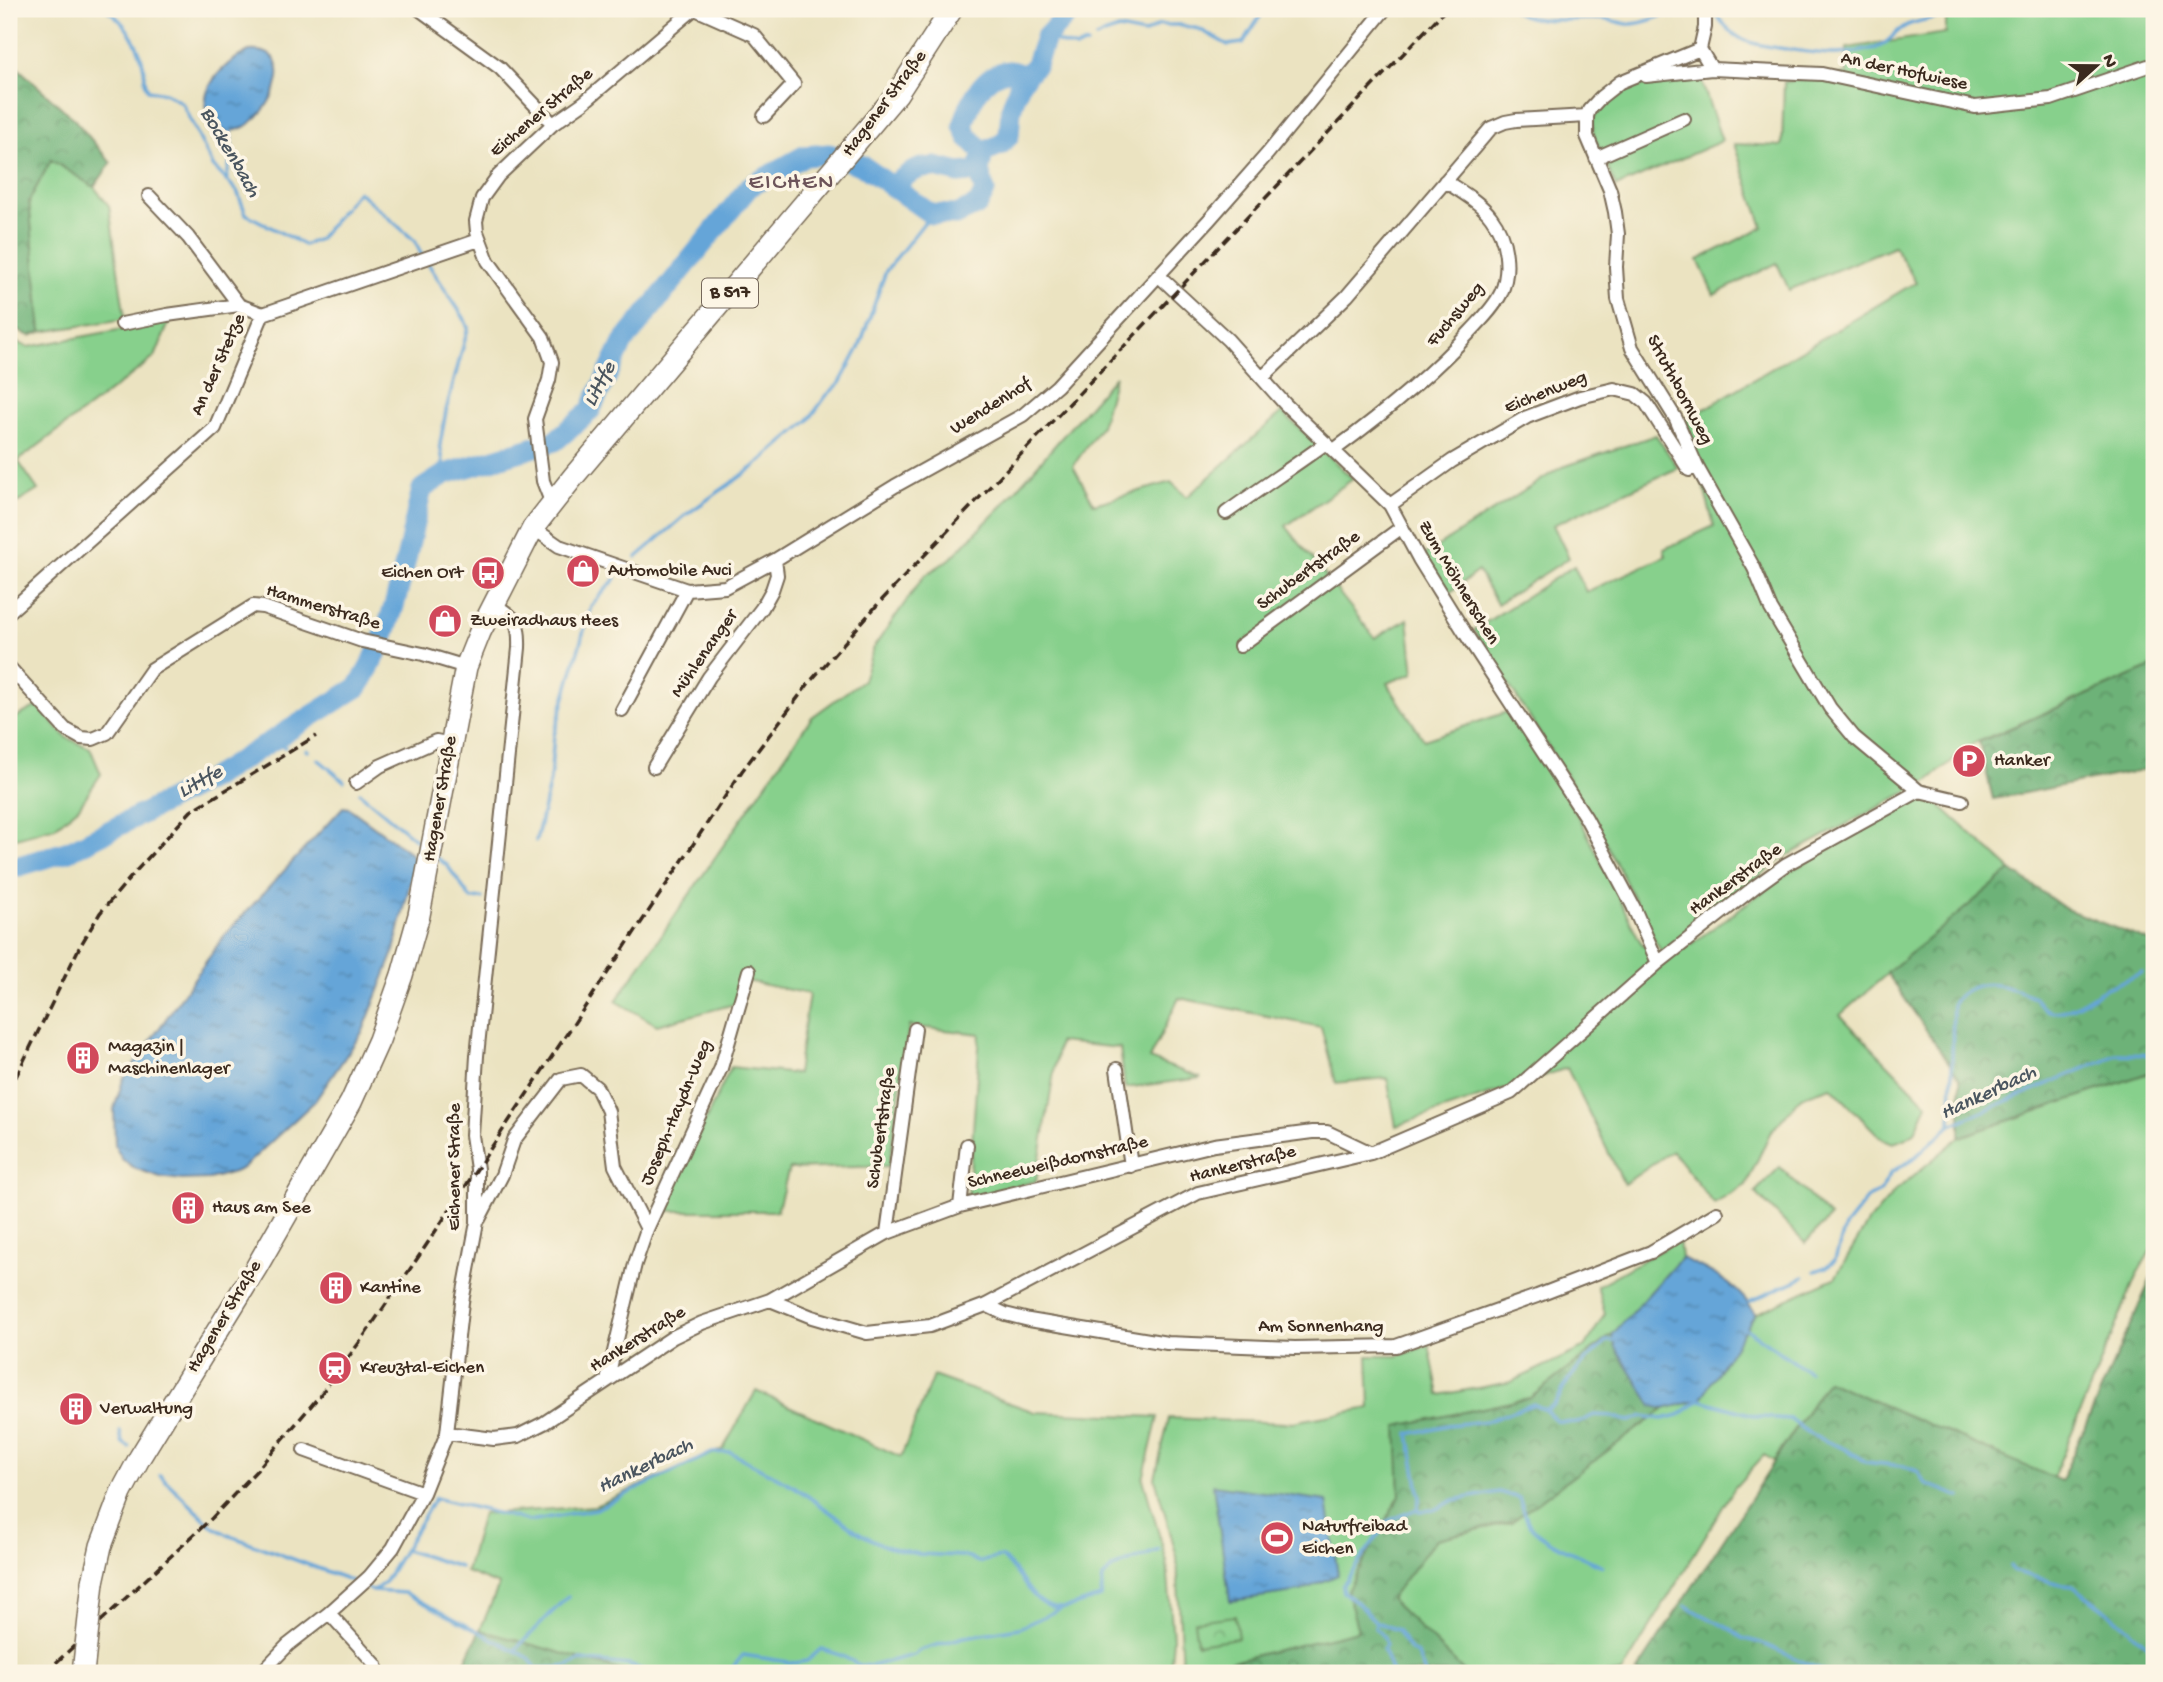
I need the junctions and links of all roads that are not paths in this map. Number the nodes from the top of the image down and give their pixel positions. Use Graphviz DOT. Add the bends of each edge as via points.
graph roads {
  1 [pos="419,9"];
  2 [pos="695,9"];
  3 [pos="952,9"];
  4 [pos="1705,9"];
  5 [pos="1381,10"];
  6 [pos="437,13"];
  7 [pos="1700,49"];
  8 [pos="2148,66"];
  9 [pos="1712,69"];
  10 [pos="1632,78"];
  11 [pos="764,116"];
  12 [pos="1587,116"];
  13 [pos="1684,119"];
  14 [pos="553,124"];
  15 [pos="1596,158"];
  16 [pos="1445,181"];
  17 [pos="149,196"];
  18 [pos="479,240"];
  19 [pos="1158,275"];
  20 [pos="239,305"];
  21 [pos="263,314"];
  22 [pos="122,324"];
  23 [pos="1262,378"];
  24 [pos="1330,446"];
  25 [pos="1697,467"];
  26 [pos="552,504"];
  27 [pos="1390,505"];
  28 [pos="1226,513"];
  29 [pos="1402,527"];
  30 [pos="533,528"];
  31 [pos="775,560"];
  32 [pos="687,590"];
  33 [pos="494,604"];
  34 [pos="9,612"];
  35 [pos="1240,646"];
  36 [pos="9,667"];
  37 [pos="467,667"];
  38 [pos="622,710"];
  39 [pos="452,744"];
  40 [pos="654,767"];
  41 [pos="356,783"];
  42 [pos="1919,791"];
  43 [pos="1962,801"];
  44 [pos="1658,963"];
  45 [pos="749,971"];
  46 [pos="915,1029"];
  47 [pos="1117,1069"];
  48 [pos="967,1145"];
  49 [pos="1371,1153"];
  50 [pos="1131,1166"];
  51 [pos="960,1206"];
  52 [pos="1717,1213"];
  53 [pos="477,1222"];
  54 [pos="647,1229"];
  55 [pos="887,1233"];
  56 [pos="770,1300"];
  57 [pos="986,1305"];
  58 [pos="607,1381"];
  59 [pos="447,1433"];
  60 [pos="304,1450"];
  61 [pos="423,1493"];
  62 [pos="329,1613"];
  63 [pos="83,1673"];
  64 [pos="261,1673"];
  65 [pos="377,1673"];
  1 -- 6 [label="street"];
  2 -- 11 [label="street, Eichener Straße" via="754,35 794,84"];
  2 -- 14 [label="street, Eichener Straße"];
  3 -- 26 [label="main road, Hagener Straße / B 517" via="897,94"];
  4 -- 7 [label="street"];
  5 -- 19 [label="street, Wendenhof" via="1268,153"];
  6 -- 14 [label="street" via="500,68"];
  7 -- 9 [label="street"];
  7 -- 10 [label="street"];
  8 -- 9 [label="street, An der Hofwiese" via="2051,99 1975,107 1822,74"];
  9 -- 10 [label="street, An der Hofwiese"];
  10 -- 12 [label="street" via="1601,97"];
  12 -- 15 [label="street, Struthbornweg" via="1587,136"];
  12 -- 16 [label="street" via="1499,124 1485,133"];
  13 -- 15 [label="street"];
  14 -- 18 [label="street, Eichener Straße" via="498,176 482,198 476,221"];
  15 -- 25 [label="street, Struthbornweg" via="1615,212 1618,299 1632,348 1675,419"];
  16 -- 23 [label="street" via="1347,296"];
  16 -- 24 [label="street, Fuchsweg" via="1491,216 1499,230 1506,255 1501,294 1444,361 1368,424"];
  17 -- 20 [label="street" via="188,237"];
  18 -- 21 [label="street, An der Stetze"];
  18 -- 26 [label="street, Eichener Straße" via="488,261 543,337 552,362 535,419 543,481"];
  19 -- 23 [label="street, Zum Möhnerschen"];
  19 -- 31 [label="street, Wendenhof" via="1057,386 1023,415"];
  20 -- 21 [label="street"];
  20 -- 22 [label="street"];
  21 -- 34 [label="street, An der Stetze" via="215,428"];
  23 -- 24 [label="street, Zum Möhnerschen"];
  24 -- 27 [label="street, Zum Möhnerschen"];
  24 -- 28 [label="street, Fuchsweg"];
  25 -- 27 [label="street, Eichenweg" via="1689,470 1646,403 1614,388 1527,417 1452,461"];
  25 -- 42 [label="street, Struthbornweg" via="1754,568 1771,610 1830,708 1854,737"];
  26 -- 30 [label="main road, Hagener Straße / B 517"];
  27 -- 29 [label="street, Zum Möhnerschen"];
  29 -- 35 [label="street, Schubertstraße"];
  29 -- 44 [label="street, Zum Möhnerschen" via="1586,818"];
  30 -- 32 [label="street, Wendenhof" via="559,546"];
  30 -- 33 [label="main road, Hagener Straße / B 517"];
  31 -- 32 [label="street, Wendenhof" via="725,587"];
  31 -- 40 [label="street, Mühlenanger" via="777,575 762,608 709,677"];
  32 -- 38 [label="street"];
  33 -- 37 [label="main road, Hagener Straße / B 517"];
  33 -- 53 [label="street, Eichener Straße" via="515,620 519,633 477,1056 472,1135"];
  36 -- 37 [label="street, Hammerstraße" via="65,729 93,739 107,733 152,669 253,606 362,641"];
  37 -- 39 [label="main road, Hagener Straße / B 517"];
  39 -- 41 [label="street" via="436,741 380,766"];
  39 -- 63 [label="main road, Hagener Straße / B 517, bridge" via="409,954 388,1016 364,1076 256,1268 127,1481 101,1546"];
  42 -- 43 [label="street"];
  42 -- 44 [label="street, Hankerstraße" via="1786,865"];
  44 -- 49 [label="street, Hankerstraße" via="1511,1093"];
  45 -- 54 [label="street, Joseph-Haydn-Weg" via="721,1068"];
  46 -- 55 [label="street, Schubertstraße"];
  47 -- 50 [label="street"];
  48 -- 51 [label="street"];
  49 -- 50 [label="street, Schneeweißdornstraße" via="1327,1132 1312,1132 1214,1145"];
  49 -- 57 [label="street, Hankerstraße" via="1198,1193"];
  50 -- 51 [label="street, Schneeweißdornstraße"];
  51 -- 55 [label="street, Schneeweißdornstraße"];
  52 -- 57 [label="street, Am Sonnenhang" via="1651,1252 1396,1346 1167,1343 1029,1320"];
  53 -- 54 [label="street" via="514,1140 561,1079 581,1075 597,1088 608,1111 615,1166"];
  53 -- 59 [label="street, Eichener Straße" via="462,1302"];
  54 -- 58 [label="street, Joseph-Haydn-Weg"];
  55 -- 56 [label="street, Schneeweißdornstraße"];
  56 -- 57 [label="street, Hankerstraße" via="867,1333 930,1326"];
  56 -- 58 [label="street, Hankerstraße" via="673,1337"];
  58 -- 59 [label="street, Hankerstraße" via="518,1436 495,1439"];
  59 -- 61 [label="street, Eichener Straße"];
  60 -- 61 [label="street"];
  61 -- 62 [label="street, Eichener Straße" via="393,1548"];
  62 -- 64 [label="street, Eichener Straße"];
  62 -- 65 [label="street" via="376,1665"];
}
